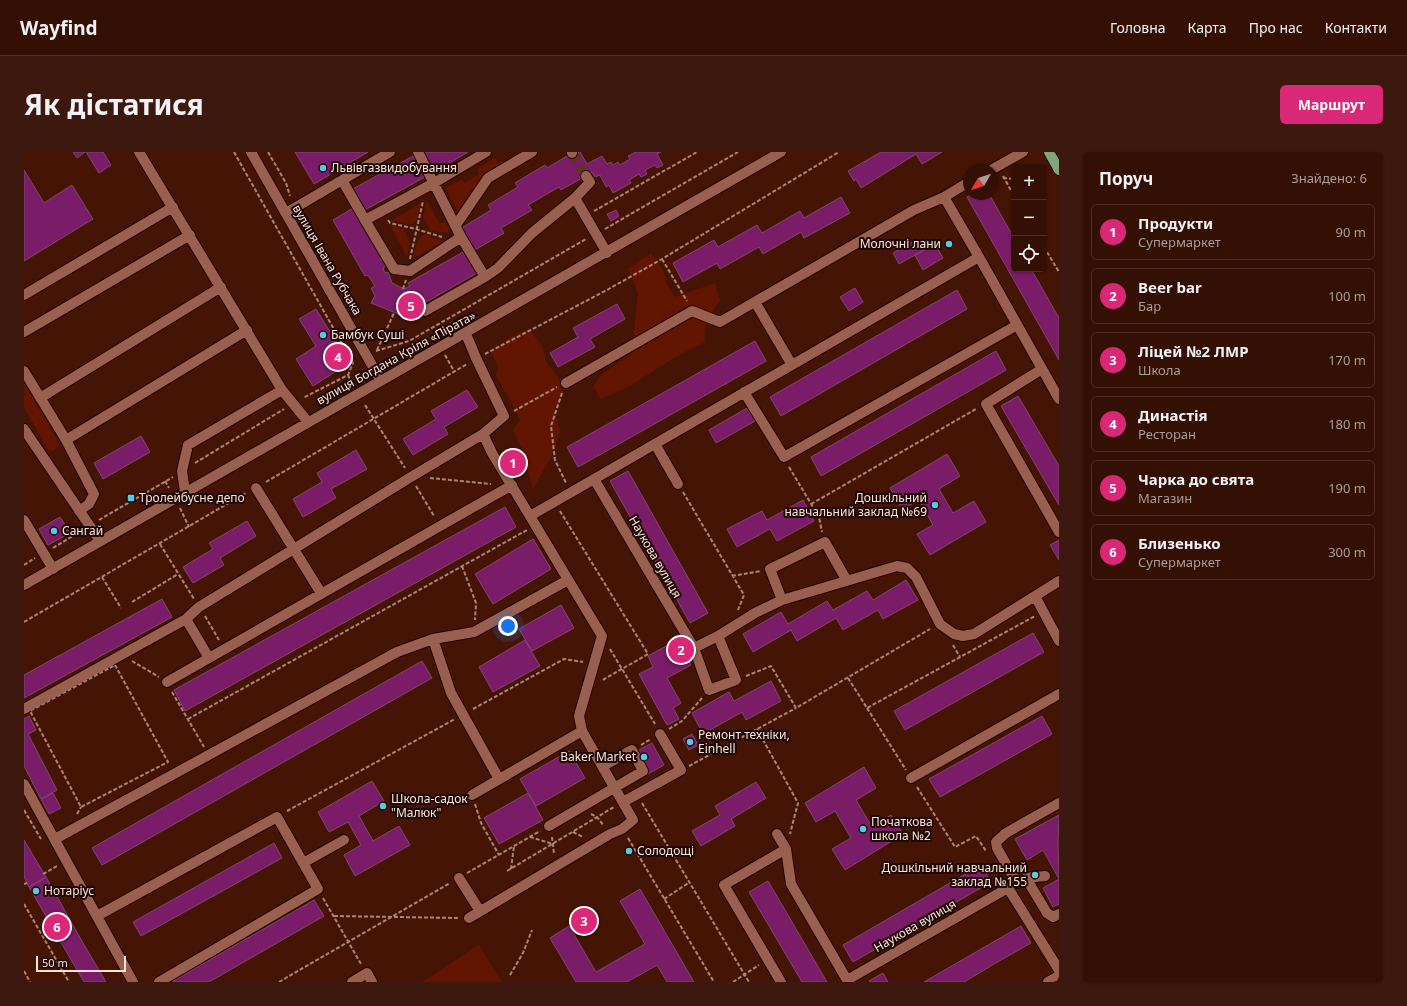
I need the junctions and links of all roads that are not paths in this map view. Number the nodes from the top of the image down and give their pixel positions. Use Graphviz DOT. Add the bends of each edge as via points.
graph roads {
  1 [pos="139,152"];
  2 [pos="251,152"];
  3 [pos="390,152"];
  4 [pos="418,152"];
  5 [pos="486,152"];
  6 [pos="532,152"];
  7 [pos="780,152"];
  8 [pos="1023,152"];
  9 [pos="1049,152"];
  10 [pos="999,165"];
  11 [pos="1059,170"];
  12 [pos="586,176"];
  13 [pos="342,180"];
  14 [pos="434,183"];
  15 [pos="963,186"];
  16 [pos="944,197"];
  17 [pos="575,198"];
  18 [pos="173,207"];
  19 [pos="286,213"];
  20 [pos="365,220"];
  21 [pos="456,225"];
  22 [pos="190,235"];
  23 [pos="461,237"];
  24 [pos="607,253"];
  25 [pos="978,257"];
  26 [pos="485,277"];
  27 [pos="221,287"];
  28 [pos="24,295"];
  29 [pos="755,302"];
  30 [pos="425,311"];
  31 [pos="1017,325"];
  32 [pos="247,330"];
  33 [pos="24,332"];
  34 [pos="466,334"];
  35 [pos="792,365"];
  36 [pos="1042,369"];
  37 [pos="24,372"];
  38 [pos="381,381"];
  39 [pos="566,383"];
  40 [pos="282,390"];
  41 [pos="744,392"];
  42 [pos="40,398"];
  43 [pos="1059,399"];
  44 [pos="308,422"];
  45 [pos="24,430"];
  46 [pos="484,434"];
  47 [pos="66,440"];
  48 [pos="655,444"];
  49 [pos="594,478"];
  50 [pos="678,484"];
  51 [pos="512,485"];
  52 [pos="256,488"];
  53 [pos="185,492"];
  54 [pos="80,512"];
  55 [pos="24,520"];
  56 [pos="532,521"];
  57 [pos="1059,532"];
  58 [pos="100,542"];
  59 [pos="294,549"];
  60 [pos="53,569"];
  61 [pos="568,580"];
  62 [pos="847,581"];
  63 [pos="1059,581"];
  64 [pos="24,585"];
  65 [pos="321,593"];
  66 [pos="1035,596"];
  67 [pos="782,600"];
  68 [pos="186,619"];
  69 [pos="718,636"];
  70 [pos="433,639"];
  71 [pos="1059,642"];
  72 [pos="694,648"];
  73 [pos="209,658"];
  74 [pos="167,682"];
  75 [pos="1059,694"];
  76 [pos="24,709"];
  77 [pos="582,731"];
  78 [pos="660,734"];
  79 [pos="603,766"];
  80 [pos="911,778"];
  81 [pos="500,779"];
  82 [pos="24,784"];
  83 [pos="615,788"];
  84 [pos="472,795"];
  85 [pos="623,802"];
  86 [pos="1059,803"];
  87 [pos="549,826"];
  88 [pos="777,834"];
  89 [pos="55,839"];
  90 [pos="344,840"];
  91 [pos="786,849"];
  92 [pos="303,863"];
  93 [pos="1044,876"];
  94 [pos="459,878"];
  95 [pos="1017,883"];
  96 [pos="480,912"];
  97 [pos="1059,914"];
  98 [pos="97,916"];
  99 [pos="469,918"];
  100 [pos="1059,970"];
  101 [pos="1059,976"];
  102 [pos="369,978"];
  103 [pos="848,981"];
  104 [pos="133,982"];
  105 [pos="159,982"];
  106 [pos="352,982"];
  107 [pos="781,982"];
  108 [pos="1048,982"];
  1 -- 18 [label="street"];
  2 -- 19 [label="street, вулиця Івана Рубчака"];
  3 -- 13 [label="street"];
  4 -- 14 [label="street"];
  5 -- 14 [label="street"];
  6 -- 21 [label="street" via="488,178"];
  7 -- 24 [label="street, вулиця Богдана Кріля «Пірата»"];
  8 -- 10 [label="street"];
  9 -- 11 [label="main road"];
  12 -- 17 [label="street" via="590,182"];
  13 -- 19 [label="street"];
  13 -- 20 [label="street"];
  14 -- 20 [label="street"];
  14 -- 21 [label="street"];
  15 -- 16 [label="street"];
  16 -- 25 [label="street"];
  16 -- 29 [label="street" via="914,210"];
  17 -- 24 [label="street"];
  17 -- 26 [label="street" via="532,233 498,268"];
  18 -- 22 [label="street"];
  18 -- 28 [label="street"];
  19 -- 38 [label="street, вулиця Івана Рубчака"];
  20 -- 23 [label="street" via="394,269 410,271"];
  21 -- 23 [label="street"];
  22 -- 27 [label="street"];
  22 -- 33 [label="street"];
  23 -- 26 [label="street"];
  24 -- 34 [label="street, вулиця Богдана Кріля «Пірата»"];
  25 -- 31 [label="street"];
  25 -- 35 [label="street"];
  26 -- 30 [label="street"];
  27 -- 32 [label="street"];
  27 -- 42 [label="street"];
  29 -- 35 [label="street"];
  29 -- 39 [label="street" via="720,322 692,311"];
  31 -- 36 [label="street"];
  31 -- 41 [label="street" via="784,457"];
  32 -- 40 [label="street"];
  32 -- 47 [label="street"];
  34 -- 38 [label="street, вулиця Богдана Кріля «Пірата»"];
  34 -- 46 [label="street" via="504,416"];
  35 -- 41 [label="street"];
  36 -- 43 [label="street"];
  36 -- 57 [label="street" via="986,404"];
  37 -- 42 [label="street"];
  38 -- 44 [label="street, вулиця Богдана Кріля «Пірата»"];
  40 -- 44 [label="street"];
  40 -- 53 [label="street" via="188,445 182,471"];
  41 -- 48 [label="street"];
  42 -- 47 [label="street"];
  44 -- 53 [label="street, вулиця Богдана Кріля «Пірата»"];
  45 -- 54 [label="street"];
  46 -- 51 [label="street" via="492,453"];
  46 -- 59 [label="street"];
  47 -- 54 [label="street" via="94,494 90,504"];
  48 -- 49 [label="street"];
  48 -- 50 [label="street"];
  49 -- 56 [label="street" via="554,502"];
  49 -- 72 [label="street, Наукова вулиця"];
  51 -- 56 [label="street"];
  51 -- 65 [label="street"];
  52 -- 59 [label="street"];
  53 -- 58 [label="street, вулиця Богдана Кріля «Пірата»"];
  54 -- 58 [label="street"];
  55 -- 60 [label="street"];
  56 -- 61 [label="street" via="546,553"];
  58 -- 60 [label="street, вулиця Богдана Кріля «Пірата»"];
  59 -- 65 [label="street"];
  59 -- 68 [label="street" via="199,608"];
  60 -- 64 [label="street, вулиця Богдана Кріля «Пірата»"];
  61 -- 70 [label="street" via="474,632"];
  61 -- 77 [label="street" via="602,636 579,716"];
  62 -- 66 [label="street" via="897,566 907,568 916,577 940,624 954,634 963,636 974,634"];
  62 -- 67 [label="street"];
  62 -- 67 [label="street" via="825,542 770,569"];
  63 -- 66 [label="street"];
  65 -- 73 [label="street"];
  66 -- 71 [label="street"];
  67 -- 69 [label="street"];
  68 -- 73 [label="street"];
  68 -- 76 [label="street"];
  69 -- 72 [label="street"];
  69 -- 72 [label="street, Наукова вулиця" via="736,680 709,690"];
  70 -- 81 [label="street" via="451,693"];
  70 -- 89 [label="street" via="397,652"];
  73 -- 74 [label="street"];
  75 -- 80 [label="street"];
  77 -- 79 [label="street"];
  77 -- 81 [label="street"];
  78 -- 85 [label="street" via="681,770"];
  79 -- 83 [label="street"];
  79 -- 83 [label="street" via="632,750 643,771"];
  81 -- 84 [label="street"];
  82 -- 89 [label="street"];
  83 -- 85 [label="street"];
  83 -- 87 [label="street"];
  85 -- 96 [label="street" via="633,820"];
  86 -- 95 [label="street" via="1006,833 996,842"];
  88 -- 91 [label="street"];
  89 -- 98 [label="street"];
  90 -- 92 [label="street"];
  91 -- 103 [label="street, Наукова вулиця" via="791,884"];
  91 -- 107 [label="street" via="724,885"];
  92 -- 98 [label="street" via="277,817"];
  92 -- 105 [label="street" via="318,889"];
  93 -- 95 [label="street"];
  94 -- 96 [label="street"];
  95 -- 97 [label="street" via="1047,913 1053,917"];
  95 -- 100 [label="street"];
  95 -- 103 [label="street, Наукова вулиця"];
  96 -- 99 [label="street"];
  98 -- 104 [label="street"];
  101 -- 108 [label="street"];
  102 -- 106 [label="street"];
}
